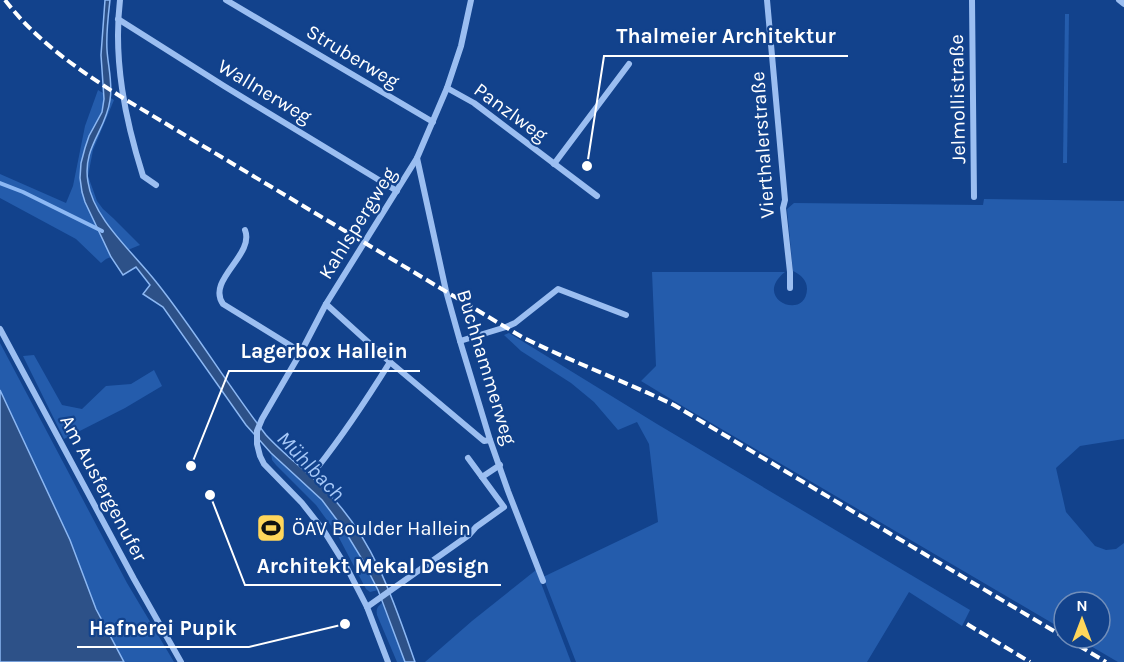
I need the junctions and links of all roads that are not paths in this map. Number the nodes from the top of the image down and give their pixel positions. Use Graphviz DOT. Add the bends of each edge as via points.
graph roads {
  1 [pos="120,0"];
  2 [pos="226,0"];
  3 [pos="471,0"];
  4 [pos="767,0"];
  5 [pos="972,0"];
  6 [pos="1119,0"];
  7 [pos="1124,4"];
  8 [pos="118,19"];
  9 [pos="629,64"];
  10 [pos="447,88"];
  11 [pos="433,122"];
  12 [pos="417,158"];
  13 [pos="554,164"];
  14 [pos="156,185"];
  15 [pos="397,190"];
  16 [pos="597,196"];
  17 [pos="974,197"];
  18 [pos="245,230"];
  19 [pos="790,288"];
  20 [pos="326,304"];
  21 [pos="626,315"];
  22 [pos="0,329"];
  23 [pos="460,340"];
  24 [pos="301,352"];
  25 [pos="390,362"];
  26 [pos="490,440"];
  27 [pos="468,458"];
  28 [pos="500,465"];
  29 [pos="316,468"];
  30 [pos="482,477"];
  31 [pos="543,581"];
  32 [pos="367,607"];
  33 [pos="181,662"];
  34 [pos="388,662"];
  1 -- 8 [label="street"];
  2 -- 11 [label="street, Struberweg"];
  3 -- 10 [label="street, Kahlspergweg"];
  4 -- 19 [label="street, Vierthalerstraße"];
  5 -- 17 [label="street, Jelmollistraße"];
  6 -- 7 [label="street"];
  8 -- 14 [label="street" via="123,98 143,176"];
  8 -- 15 [label="street, Wallnerweg"];
  9 -- 13 [label="street, Panzlweg"];
  10 -- 11 [label="street, Kahlspergweg"];
  10 -- 13 [label="street, Panzlweg" via="474,103"];
  11 -- 12 [label="street, Kahlspergweg"];
  12 -- 15 [label="street, Kahlspergweg"];
  12 -- 23 [label="street, Buchhammerweg"];
  13 -- 16 [label="street, Panzlweg"];
  15 -- 20 [label="street, Kahlspergweg"];
  18 -- 24 [label="street" via="245,245 219,288 219,298"];
  20 -- 24 [label="street, Kahlspergweg"];
  20 -- 25 [label="street"];
  21 -- 23 [label="street" via="558,289 515,323"];
  22 -- 33 [label="street, Am Ausfergenufer"];
  23 -- 26 [label="street, Buchhammerweg"];
  24 -- 32 [label="street, Kahlspergweg" via="257,432 260,456 324,531"];
  25 -- 26 [label="street" via="484,441"];
  25 -- 29 [label="street"];
  26 -- 28 [label="street, Buchhammerweg"];
  27 -- 30 [label="street"];
  28 -- 30 [label="street"];
  28 -- 31 [label="street, Buchhammerweg"];
  30 -- 32 [label="street" via="504,507"];
  32 -- 34 [label="street"];
}
